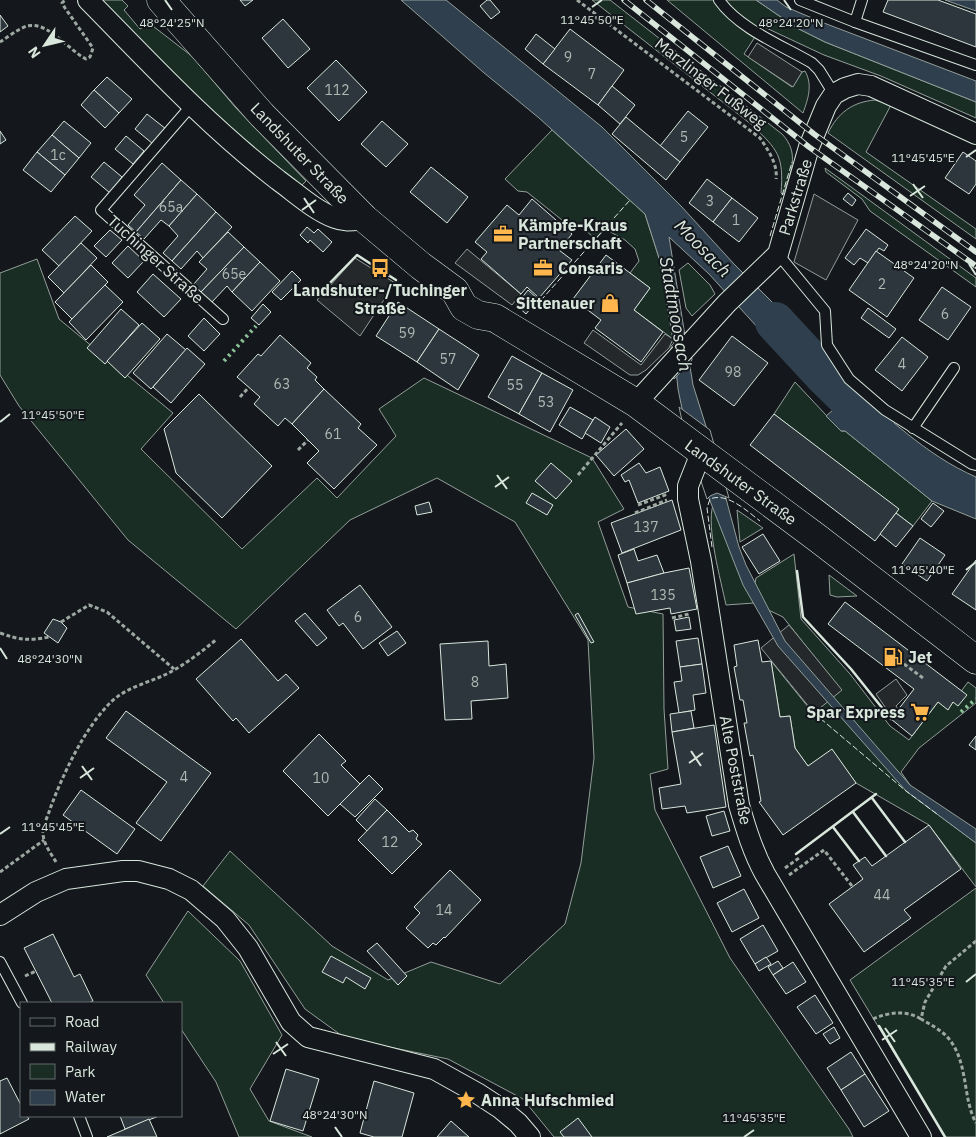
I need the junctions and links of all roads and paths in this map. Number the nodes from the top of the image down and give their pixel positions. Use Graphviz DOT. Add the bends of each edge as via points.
graph roads {
  1 [pos="65,0"];
  2 [pos="88,0"];
  3 [pos="160,0"];
  4 [pos="577,0"];
  5 [pos="718,0"];
  6 [pos="800,0"];
  7 [pos="862,0"];
  8 [pos="854,22"];
  9 [pos="0,42"];
  10 [pos="976,64"];
  11 [pos="834,94"];
  12 [pos="191,106"];
  13 [pos="976,134"];
  14 [pos="775,184"];
  15 [pos="365,219"];
  16 [pos="778,254"];
  17 [pos="223,319"];
  18 [pos="954,368"];
  19 [pos="249,387"];
  20 [pos="240,397"];
  21 [pos="636,404"];
  22 [pos="620,426"];
  23 [pos="913,428"];
  24 [pos="308,440"];
  25 [pos="298,450"];
  26 [pos="701,453"];
  27 [pos="976,465"];
  28 [pos="578,475"];
  29 [pos="681,486"];
  30 [pos="675,497"];
  31 [pos="638,505"];
  32 [pos="635,513"];
  33 [pos="692,614"];
  34 [pos="672,618"];
  35 [pos="61,622"];
  36 [pos="0,634"];
  37 [pos="49,637"];
  38 [pos="217,638"];
  39 [pos="976,660"];
  40 [pos="904,664"];
  41 [pos="174,669"];
  42 [pos="923,678"];
  43 [pos="44,840"];
  44 [pos="799,858"];
  45 [pos="781,871"];
  46 [pos="0,872"];
  47 [pos="785,878"];
  48 [pos="66,879"];
  49 [pos="852,886"];
  50 [pos="0,915"];
  51 [pos="976,941"];
  52 [pos="0,962"];
  53 [pos="21,1002"];
  54 [pos="921,1019"];
  55 [pos="870,1020"];
  56 [pos="79,1117"];
  57 [pos="976,1123"];
  58 [pos="87,1137"];
  59 [pos="530,1137"];
  60 [pos="921,1137"];
  1 -- 9 [label="path" via="62,3 65,8 91,43 90,57 86,59 73,52 38,25 25,26"];
  2 -- 12 [label="street"];
  3 -- 15 [label="main road, Landshuter Straße" via="262,115"];
  4 -- 14 [label="path, Marzlinger Fußweg" via="760,138 771,153"];
  5 -- 11 [label="lane" via="744,24 812,63"];
  6 -- 8 [label="lane"];
  7 -- 8 [label="lane"];
  8 -- 10 [label="lane"];
  11 -- 13 [label="street" via="858,84 871,86"];
  11 -- 16 [label="street, Parkstraße" via="814,134"];
  12 -- 15 [label="street" via="309,203 340,219"];
  12 -- 17 [label="lane, Tuchinger Straße" via="102,210"];
  15 -- 21 [label="main road, Landshuter Straße" via="455,291 472,293 485,300 495,318"];
  16 -- 21 [label="street, Parkstraße" via="727,303"];
  16 -- 23 [label="lane" via="826,311 827,345 849,379 885,410"];
  18 -- 23 [label="lane"];
  19 -- 20 [label="path"];
  21 -- 26 [label="main road, Landshuter Straße"];
  22 -- 28 [label="path"];
  23 -- 27 [label="lane"];
  24 -- 25 [label="path"];
  26 -- 29 [label="street, Alte Poststraße"];
  26 -- 39 [label="main road, Landshuter Straße"];
  29 -- 31 [label="path"];
  29 -- 60 [label="street, Alte Poststraße" via="687,490 701,561 739,805 751,843 769,881"];
  30 -- 32 [label="path"];
  33 -- 34 [label="path"];
  35 -- 41 [label="path" via="89,605 107,612"];
  36 -- 37 [label="path" via="30,640"];
  38 -- 41 [label="path"];
  40 -- 42 [label="path"];
  41 -- 43 [label="path" via="134,687 111,703 92,727 57,792 43,829"];
  43 -- 46 [label="path"];
  43 -- 48 [label="path"];
  44 -- 45 [label="path"];
  47 -- 49 [label="path" via="824,850"];
  48 -- 50 [label="street" via="36,892"];
  48 -- 59 [label="street" via="110,872 138,872 169,879 190,890 219,913 239,936 290,1022 308,1037 440,1072 500,1108"];
  51 -- 54 [label="path" via="946,966 925,1002"];
  52 -- 53 [label="lane"];
  54 -- 55 [label="path" via="900,1012"];
  54 -- 57 [label="path" via="944,1034 958,1053 971,1115"];
  56 -- 58 [label="lane"];
}
